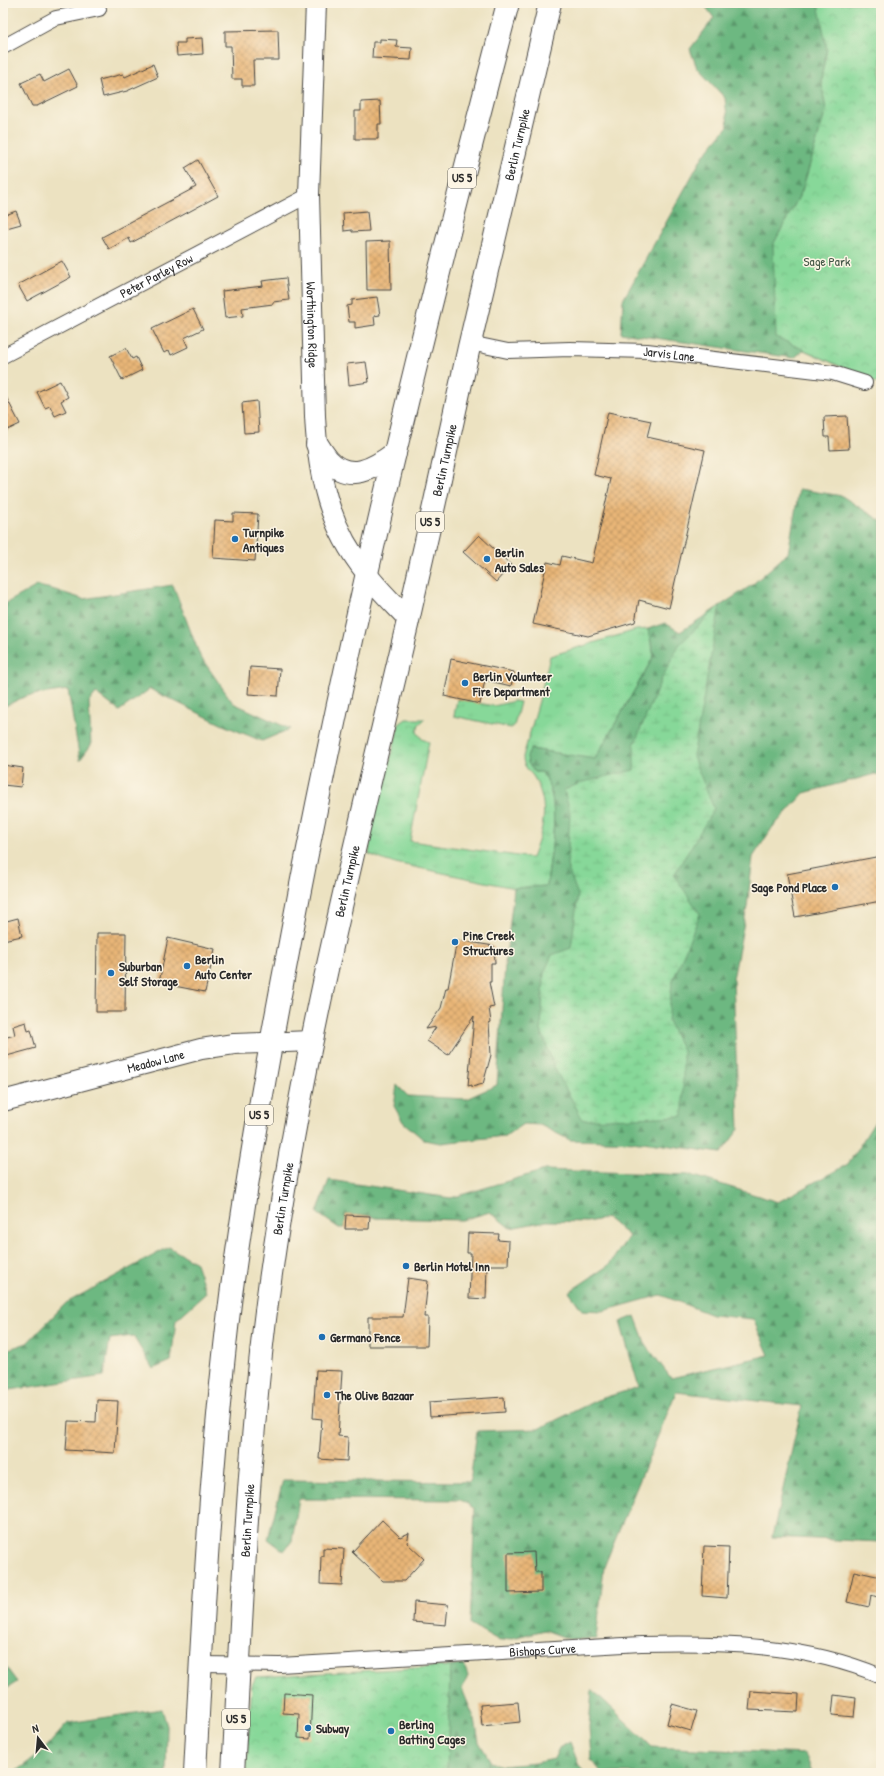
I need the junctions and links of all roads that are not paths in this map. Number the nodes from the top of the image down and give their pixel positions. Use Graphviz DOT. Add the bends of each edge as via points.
graph roads {
  1 [pos="316,3"];
  2 [pos="508,3"];
  3 [pos="550,3"];
  4 [pos="99,9"];
  5 [pos="3,46"];
  6 [pos="309,195"];
  7 [pos="470,343"];
  8 [pos="3,356"];
  9 [pos="865,384"];
  10 [pos="317,444"];
  11 [pos="394,453"];
  12 [pos="366,574"];
  13 [pos="408,619"];
  14 [pos="311,1041"];
  15 [pos="271,1042"];
  16 [pos="3,1102"];
  17 [pos="201,1664"];
  18 [pos="239,1665"];
  19 [pos="881,1676"];
  20 [pos="195,1773"];
  21 [pos="233,1773"];
  1 -- 6 [label="street, Worthington Ridge"];
  2 -- 11 [label="highway, US 5"];
  3 -- 7 [label="highway, Berlin Turnpike / US 5"];
  4 -- 5 [label="street" via="56,18"];
  6 -- 8 [label="street, Peter Parley Row"];
  6 -- 10 [label="street, Worthington Ridge"];
  7 -- 9 [label="street, Jarvis Lane" via="508,351 647,351 833,373"];
  7 -- 13 [label="highway, Berlin Turnpike / US 5"];
  10 -- 11 [label="highway" via="328,460 340,469 353,472 368,470"];
  10 -- 12 [label="street, Worthington Ridge" via="321,478 336,524"];
  11 -- 12 [label="highway, US 5"];
  12 -- 13 [label="street, Worthington Ridge"];
  12 -- 15 [label="highway, US 5" via="315,812"];
  13 -- 14 [label="highway, Berlin Turnpike / US 5" via="351,856"];
  14 -- 15 [label="street, Meadow Lane"];
  14 -- 18 [label="highway, Berlin Turnpike / US 5" via="289,1159 267,1303 250,1470"];
  15 -- 16 [label="street, Meadow Lane" via="201,1049"];
  15 -- 17 [label="highway, US 5" via="243,1209 221,1382 213,1466"];
  17 -- 18 [label="street, Bishops Curve"];
  17 -- 20 [label="highway, US 5"];
  18 -- 19 [label="street, Bishops Curve" via="692,1643 792,1651 831,1658"];
  18 -- 21 [label="highway, Berlin Turnpike / US 5"];
}
